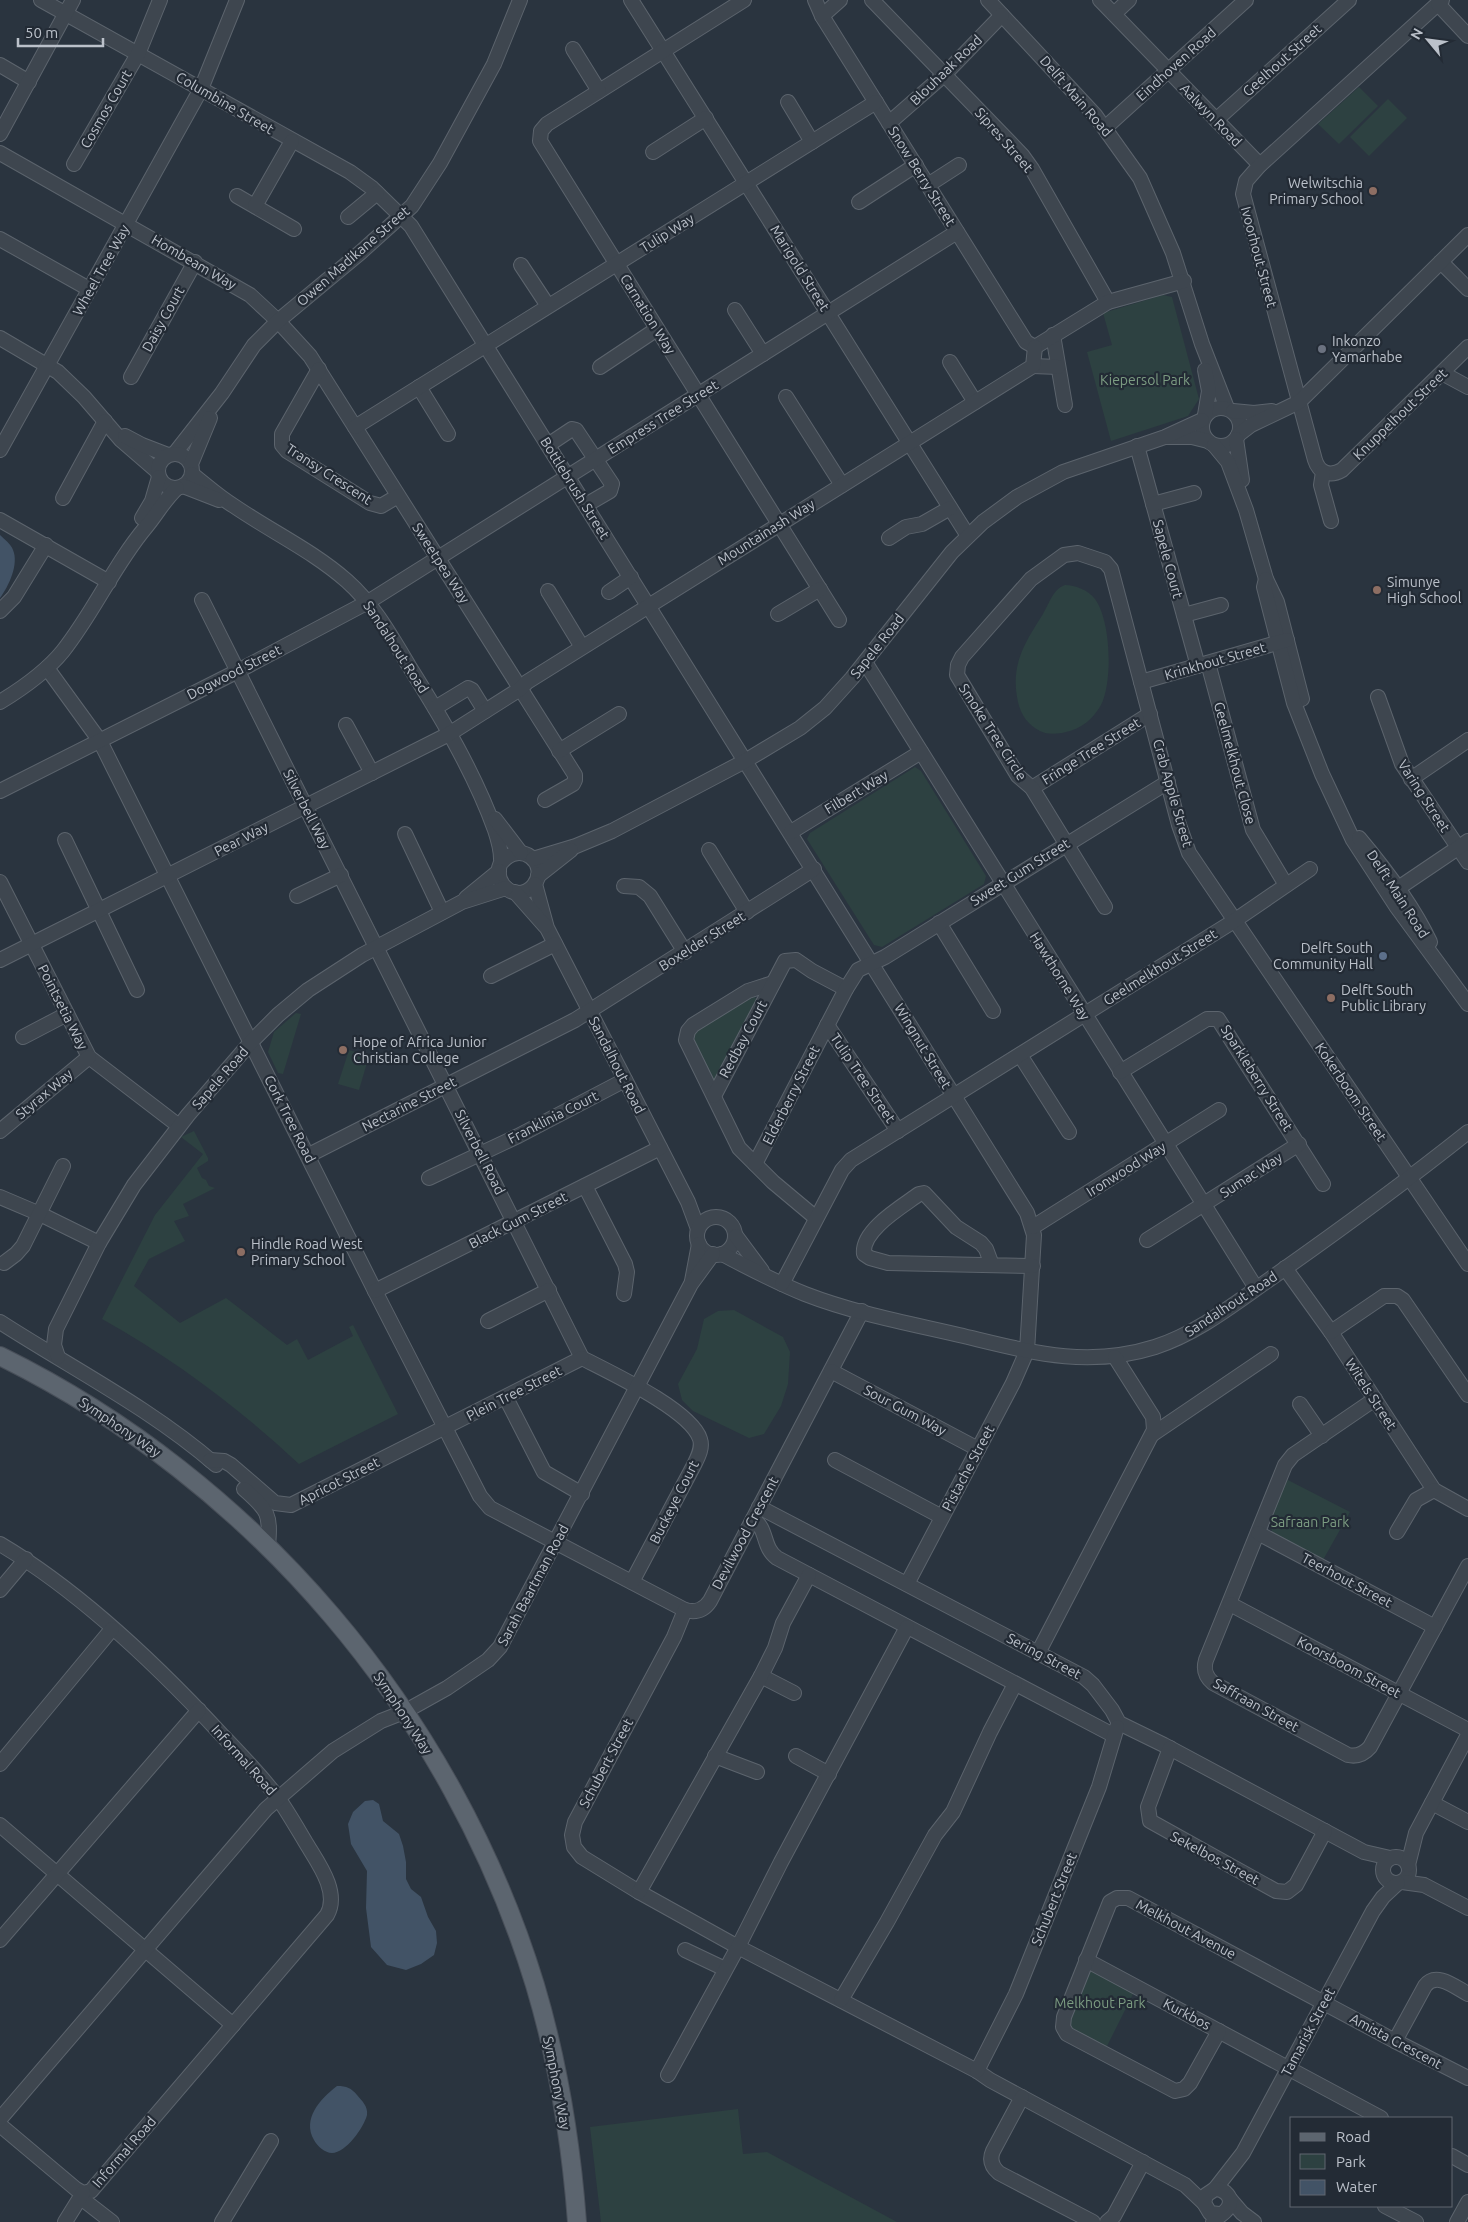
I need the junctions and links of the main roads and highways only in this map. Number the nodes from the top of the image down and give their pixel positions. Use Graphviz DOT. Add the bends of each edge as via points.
graph roads {
  1 [pos="0,1356"];
  2 [pos="578,2222"];
  1 -- 2 [label="main road, Symphony Way" via="94,1408 138,1437 225,1506 301,1580 357,1645 404,1712 471,1826 523,1950 556,2071"];
}
